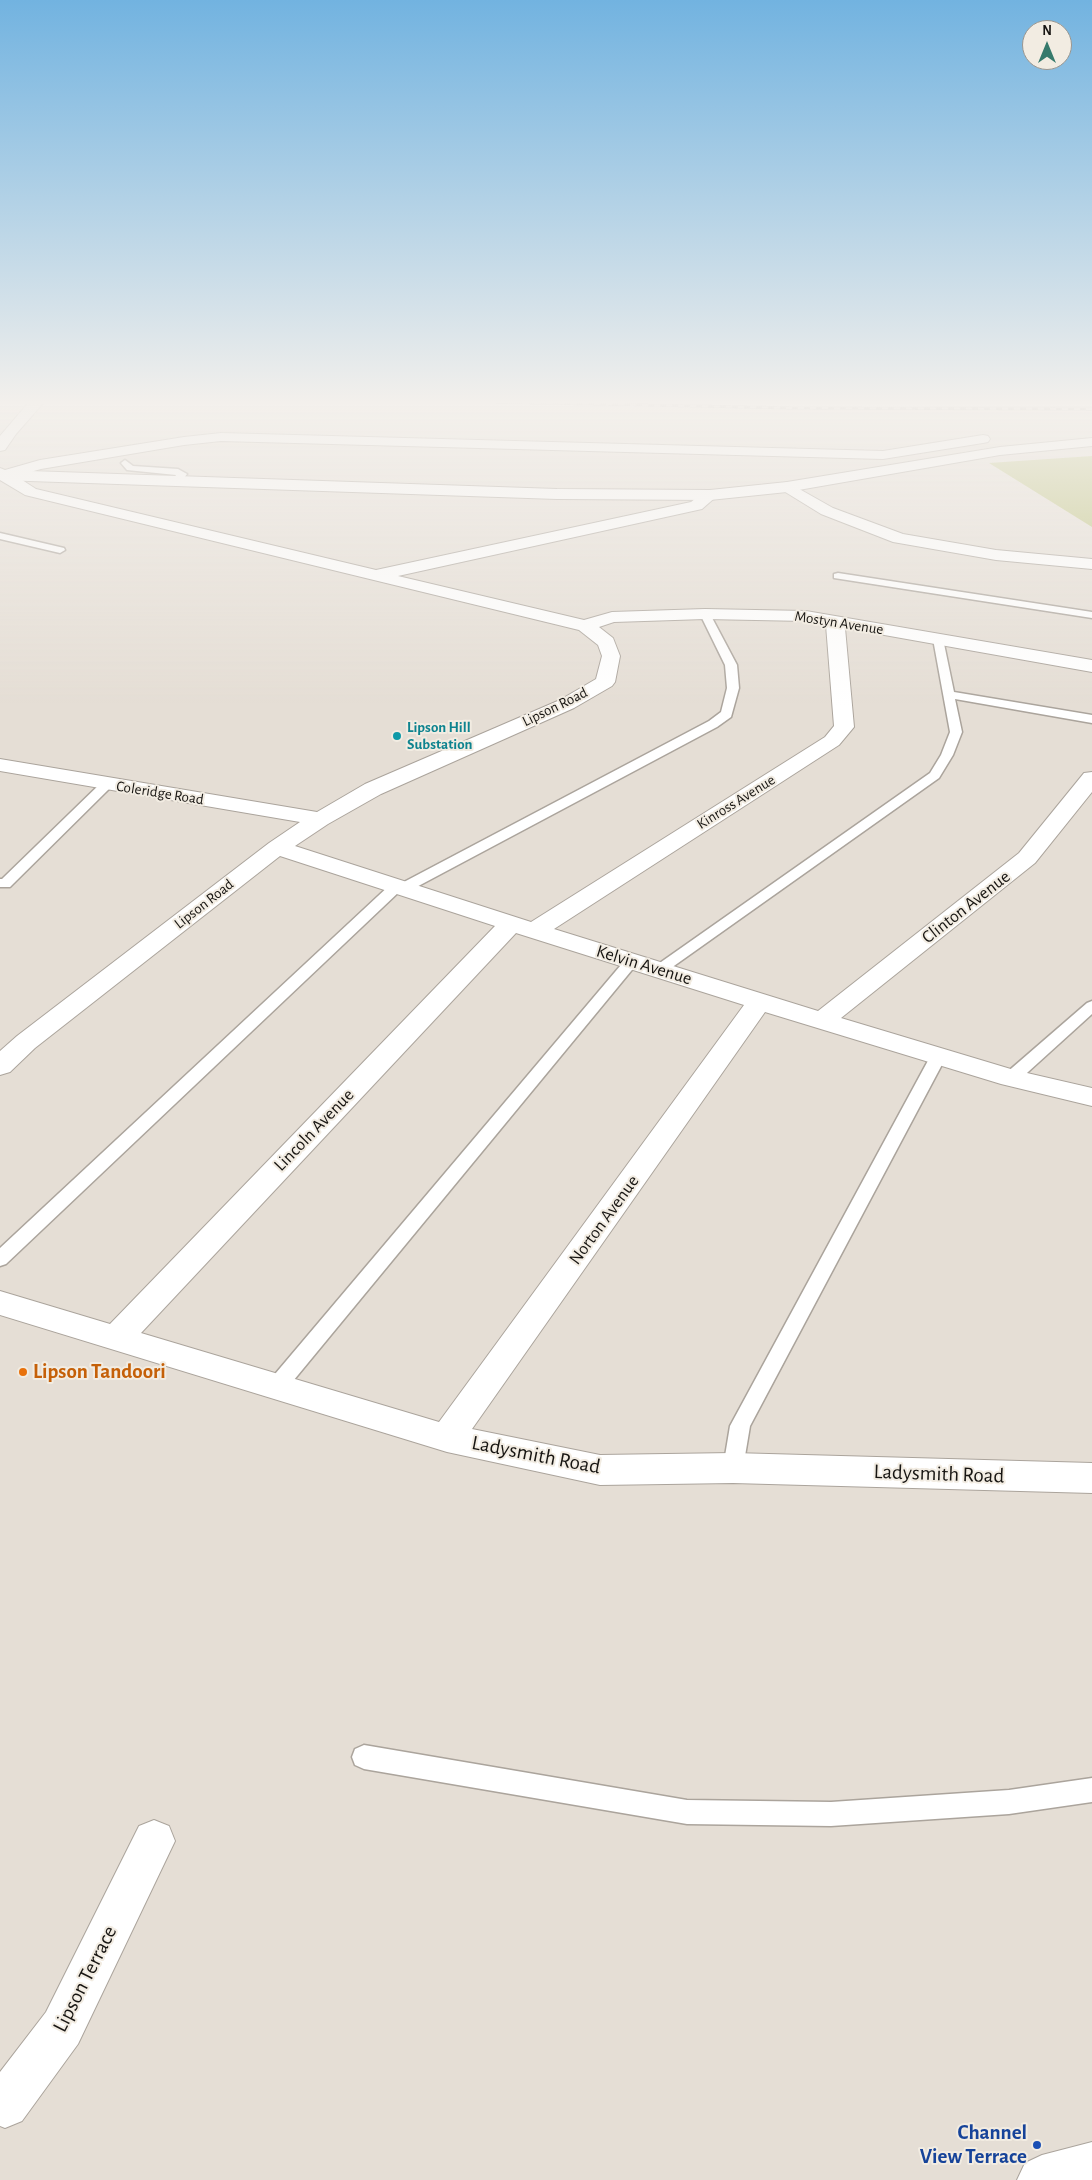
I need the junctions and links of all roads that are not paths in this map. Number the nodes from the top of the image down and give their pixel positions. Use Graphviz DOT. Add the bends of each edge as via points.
graph roads {
  1 [pos="76,503"];
  2 [pos="700,503"];
  3 [pos="814,503"];
  4 [pos="0,536"];
  5 [pos="60,550"];
  6 [pos="1092,564"];
  7 [pos="376,575"];
  8 [pos="838,576"];
  9 [pos="705,614"];
  10 [pos="1092,615"];
  11 [pos="835,621"];
  12 [pos="585,626"];
  13 [pos="938,639"];
  14 [pos="1092,666"];
  15 [pos="948,694"];
  16 [pos="1092,719"];
  17 [pos="0,765"];
  18 [pos="1092,778"];
  19 [pos="107,784"];
  20 [pos="320,819"];
  21 [pos="277,848"];
  22 [pos="0,883"];
  23 [pos="400,887"];
  24 [pos="523,927"];
  25 [pos="631,962"];
  26 [pos="658,970"];
  27 [pos="760,1001"];
  28 [pos="1092,1006"];
  29 [pos="823,1020"];
  30 [pos="0,1036"];
  31 [pos="26,1042"];
  32 [pos="938,1057"];
  33 [pos="0,1066"];
  34 [pos="1011,1078"];
  35 [pos="1092,1097"];
  36 [pos="0,1259"];
  37 [pos="0,1303"];
  38 [pos="117,1337"];
  39 [pos="277,1386"];
  40 [pos="447,1438"];
  41 [pos="733,1468"];
  42 [pos="1092,1478"];
  43 [pos="364,1757"];
  44 [pos="1092,1790"];
  45 [pos="154,1841"];
  46 [pos="0,2102"];
  47 [pos="1092,2166"];
  48 [pos="1042,2180"];
  1 -- 7 [label="street, Lipson Road"];
  2 -- 7 [label="street"];
  3 -- 6 [label="street" via="827,511 899,538 996,554"];
  4 -- 5 [label="lane"];
  7 -- 12 [label="street, Lipson Road"];
  8 -- 10 [label="lane"];
  9 -- 11 [label="street, Mostyn Avenue" via="806,616"];
  9 -- 12 [label="street, Mostyn Avenue" via="612,618"];
  9 -- 23 [label="lane" via="731,665 733,688 727,714"];
  11 -- 13 [label="street, Mostyn Avenue"];
  11 -- 24 [label="street, Kinross Avenue" via="844,727 832,741"];
  12 -- 20 [label="street, Lipson Road" via="606,642 611,656 605,682 567,704 373,789"];
  13 -- 14 [label="street, Mostyn Avenue"];
  13 -- 15 [label="lane"];
  15 -- 16 [label="lane"];
  15 -- 26 [label="lane" via="956,732 935,776"];
  17 -- 19 [label="street, Coleridge Road"];
  18 -- 29 [label="street, Clinton Avenue" via="1027,858"];
  19 -- 20 [label="street, Coleridge Road"];
  19 -- 22 [label="lane" via="5,884"];
  20 -- 21 [label="street, Lipson Road"];
  21 -- 23 [label="street, Kelvin Avenue"];
  21 -- 31 [label="street, Lipson Road"];
  23 -- 24 [label="street, Kelvin Avenue"];
  23 -- 36 [label="lane"];
  24 -- 25 [label="street, Kelvin Avenue"];
  24 -- 38 [label="street, Lincoln Avenue"];
  25 -- 26 [label="street, Kelvin Avenue"];
  25 -- 39 [label="lane"];
  26 -- 27 [label="street, Kelvin Avenue"];
  27 -- 29 [label="street, Kelvin Avenue"];
  27 -- 40 [label="street, Norton Avenue"];
  28 -- 34 [label="lane"];
  29 -- 32 [label="street, Kelvin Avenue"];
  30 -- 31 [label="street"];
  31 -- 33 [label="street, Lipson Road"];
  32 -- 34 [label="street, Kelvin Avenue"];
  32 -- 41 [label="lane" via="740,1426"];
  34 -- 35 [label="street, Kelvin Avenue"];
  37 -- 38 [label="street, Ladysmith Road"];
  38 -- 39 [label="street, Ladysmith Road"];
  39 -- 40 [label="street, Ladysmith Road"];
  40 -- 41 [label="street, Ladysmith Road" via="600,1470"];
  41 -- 42 [label="street, Ladysmith Road"];
  43 -- 44 [label="lane" via="687,1812 831,1814 1009,1802"];
  45 -- 46 [label="street, Lipson Terrace" via="62,2028 5,2104"];
  47 -- 48 [label="street"];
}
